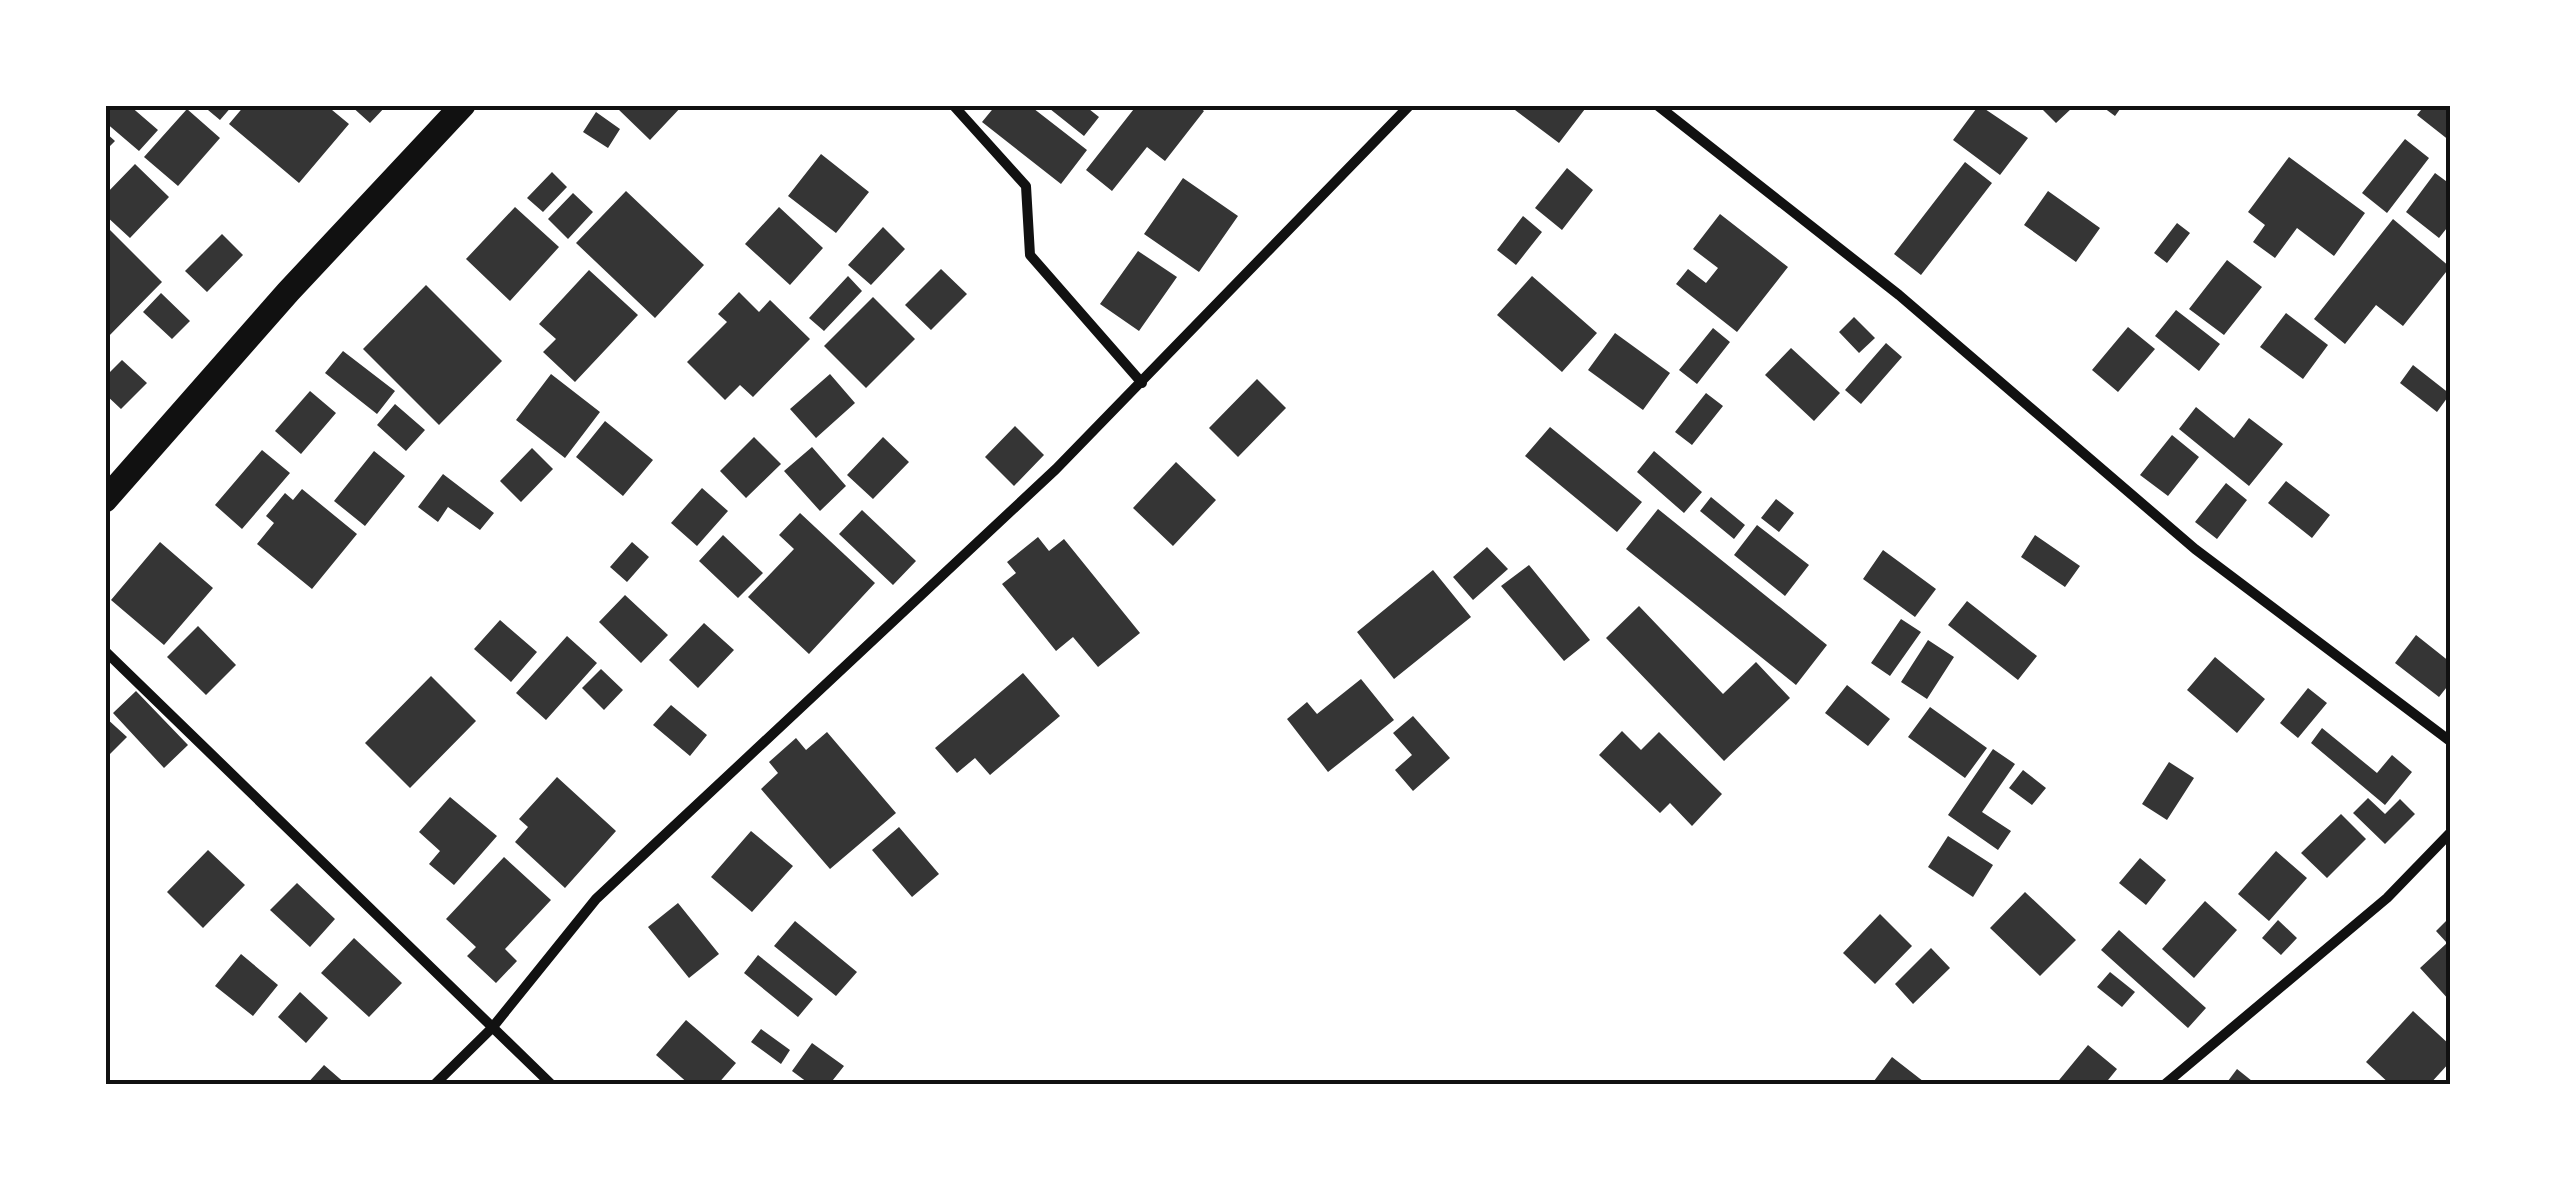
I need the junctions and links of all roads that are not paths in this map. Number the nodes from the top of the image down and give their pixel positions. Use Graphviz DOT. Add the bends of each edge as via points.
graph roads {
  1 [pos="463,105"];
  2 [pos="953,105"];
  3 [pos="1410,105"];
  4 [pos="1657,105"];
  5 [pos="1142,382"];
  6 [pos="105,500"];
  7 [pos="105,651"];
  8 [pos="2450,740"];
  9 [pos="2450,833"];
  10 [pos="492,1028"];
  11 [pos="434,1085"];
  12 [pos="552,1085"];
  13 [pos="2164,1085"];
  1 -- 6 [label="main road"];
  2 -- 5 [label="street" via="1026,186 1030,255"];
  3 -- 5 [label="street"];
  4 -- 8 [label="street" via="1900,294 2196,549"];
  5 -- 10 [label="street" via="596,899"];
  7 -- 10 [label="street"];
  9 -- 13 [label="street" via="2388,898"];
  10 -- 11 [label="street"];
  10 -- 12 [label="street"];
}
